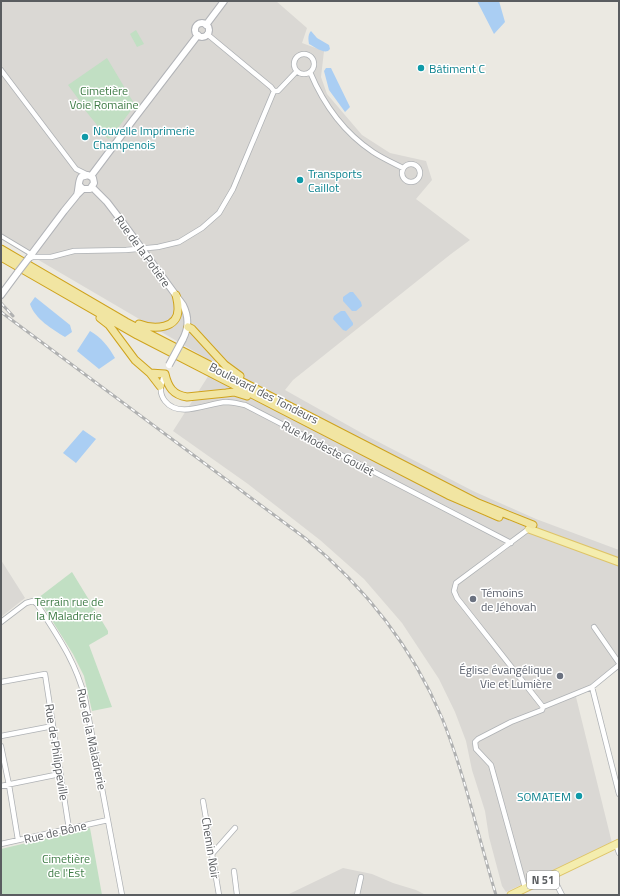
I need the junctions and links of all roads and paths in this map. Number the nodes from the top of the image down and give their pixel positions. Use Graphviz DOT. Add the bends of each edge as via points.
graph roads {
  1 [pos="224,1"];
  2 [pos="206,24"];
  3 [pos="207,34"];
  4 [pos="198,35"];
  5 [pos="1,70"];
  6 [pos="297,71"];
  7 [pos="310,72"];
  8 [pos="274,91"];
  9 [pos="403,168"];
  10 [pos="76,169"];
  11 [pos="89,175"];
  12 [pos="81,185"];
  13 [pos="92,188"];
  14 [pos="1,236"];
  15 [pos="140,248"];
  16 [pos="1,249"];
  17 [pos="30,256"];
  18 [pos="1,257"];
  19 [pos="55,288"];
  20 [pos="2,294"];
  21 [pos="176,295"];
  22 [pos="83,296"];
  23 [pos="188,327"];
  24 [pos="150,373"];
  25 [pos="165,374"];
  26 [pos="160,386"];
  27 [pos="292,407"];
  28 [pos="357,448"];
  29 [pos="531,527"];
  30 [pos="511,543"];
  31 [pos="619,557"];
  32 [pos="619,562"];
  33 [pos="1,622"];
  34 [pos="594,627"];
  35 [pos="619,664"];
  36 [pos="1,682"];
  37 [pos="592,687"];
  38 [pos="543,707"];
  39 [pos="53,726"];
  40 [pos="1,736"];
  41 [pos="1,746"];
  42 [pos="60,774"];
  43 [pos="9,785"];
  44 [pos="1,786"];
  45 [pos="619,794"];
  46 [pos="203,801"];
  47 [pos="108,820"];
  48 [pos="235,828"];
  49 [pos="69,829"];
  50 [pos="18,840"];
  51 [pos="618,843"];
  52 [pos="1,844"];
  53 [pos="619,852"];
  54 [pos="212,854"];
  55 [pos="234,871"];
  56 [pos="552,875"];
  57 [pos="361,877"];
  58 [pos="525,888"];
  59 [pos="122,895"];
  60 [pos="219,895"];
  61 [pos="237,895"];
  62 [pos="357,895"];
  63 [pos="511,895"];
  64 [pos="562,895"];
  1 -- 2 [label="main road"];
  2 -- 3 [label="main road" via="209,28"];
  2 -- 4 [label="main road" via="197,25"];
  3 -- 4 [label="main road"];
  3 -- 8 [label="street"];
  4 -- 11 [label="main road"];
  5 -- 10 [label="street"];
  6 -- 7 [label="street" via="306,74"];
  6 -- 7 [label="street" via="294,63 296,58 306,54 314,62"];
  6 -- 8 [label="street" via="278,91"];
  7 -- 9 [label="street" via="329,108 342,125 372,152"];
  8 -- 15 [label="street" via="233,189 218,213 202,228 180,242"];
  9 -- 9 [label="street" via="402,174 406,182 416,182 419,179 420,171 417,166 412,164"];
  10 -- 11 [label="street"];
  10 -- 12 [label="street"];
  11 -- 12 [label="main road" via="81,177"];
  11 -- 13 [label="main road" via="94,181"];
  12 -- 13 [label="main road" via="88,190"];
  12 -- 17 [label="main road" via="77,195"];
  13 -- 15 [label="main road, Rue de la Potière" via="107,202"];
  14 -- 17 [label="street"];
  15 -- 17 [label="street" via="74,251 51,257"];
  15 -- 21 [label="main road, Rue de la Potière"];
  16 -- 22 [label="highway, Boulevard des Tondeurs"];
  17 -- 20 [label="main road, bridge"];
  18 -- 19 [label="highway, Boulevard des Tondeurs"];
  19 -- 24 [label="highway" via="109,325 135,360"];
  19 -- 28 [label="highway, Boulevard des Tondeurs" via="137,335"];
  21 -- 22 [label="highway" via="177,315 167,326 155,328 147,327"];
  21 -- 23 [label="main road, Rue de la Potière" via="188,318"];
  22 -- 27 [label="highway, Boulevard des Tondeurs" via="126,322"];
  23 -- 25 [label="main road, bridge"];
  23 -- 27 [label="highway" via="225,365"];
  24 -- 25 [label="highway"];
  24 -- 26 [label="highway"];
  25 -- 26 [label="street"];
  25 -- 28 [label="highway" via="167,384 180,396 226,392 240,394 332,439"];
  26 -- 30 [label="street, Rue Modeste Goulet" via="163,399 175,408 183,410 226,402 245,405"];
  27 -- 29 [label="highway, Boulevard des Tondeurs" via="478,503"];
  28 -- 29 [label="highway, Boulevard des Tondeurs" via="465,503"];
  29 -- 30 [label="street"];
  29 -- 31 [label="main road"];
  29 -- 32 [label="main road"];
  30 -- 38 [label="street" via="456,583 454,591"];
  33 -- 47 [label="street, Rue de la Maladrerie" via="26,602 33,601 69,655 78,674 84,698"];
  34 -- 35 [label="street"];
  35 -- 37 [label="street"];
  36 -- 39 [label="street, Rue de Philippeville" via="45,674"];
  37 -- 38 [label="street"];
  37 -- 45 [label="street"];
  38 -- 58 [label="street" via="542,710 478,739 474,745 490,766"];
  39 -- 40 [label="street"];
  39 -- 42 [label="street, Rue de Philippeville"];
  41 -- 43 [label="street"];
  42 -- 43 [label="street"];
  42 -- 49 [label="street, Rue de Philippeville"];
  43 -- 44 [label="street"];
  43 -- 50 [label="street"];
  46 -- 54 [label="street, Chemin Noir"];
  47 -- 49 [label="street, Rue de Bône"];
  47 -- 59 [label="street, Rue de la Maladrerie"];
  48 -- 54 [label="street"];
  49 -- 50 [label="street, Rue de Bône"];
  50 -- 52 [label="street, Rue de Bône"];
  51 -- 53 [label="street"];
  51 -- 56 [label="main road, N 51"];
  54 -- 60 [label="street, Chemin Noir"];
  55 -- 61 [label="street, Chemin Noir"];
  56 -- 58 [label="main road, N 51"];
  56 -- 64 [label="street"];
  57 -- 62 [label="street"];
  58 -- 63 [label="main road, N 51"];
}
